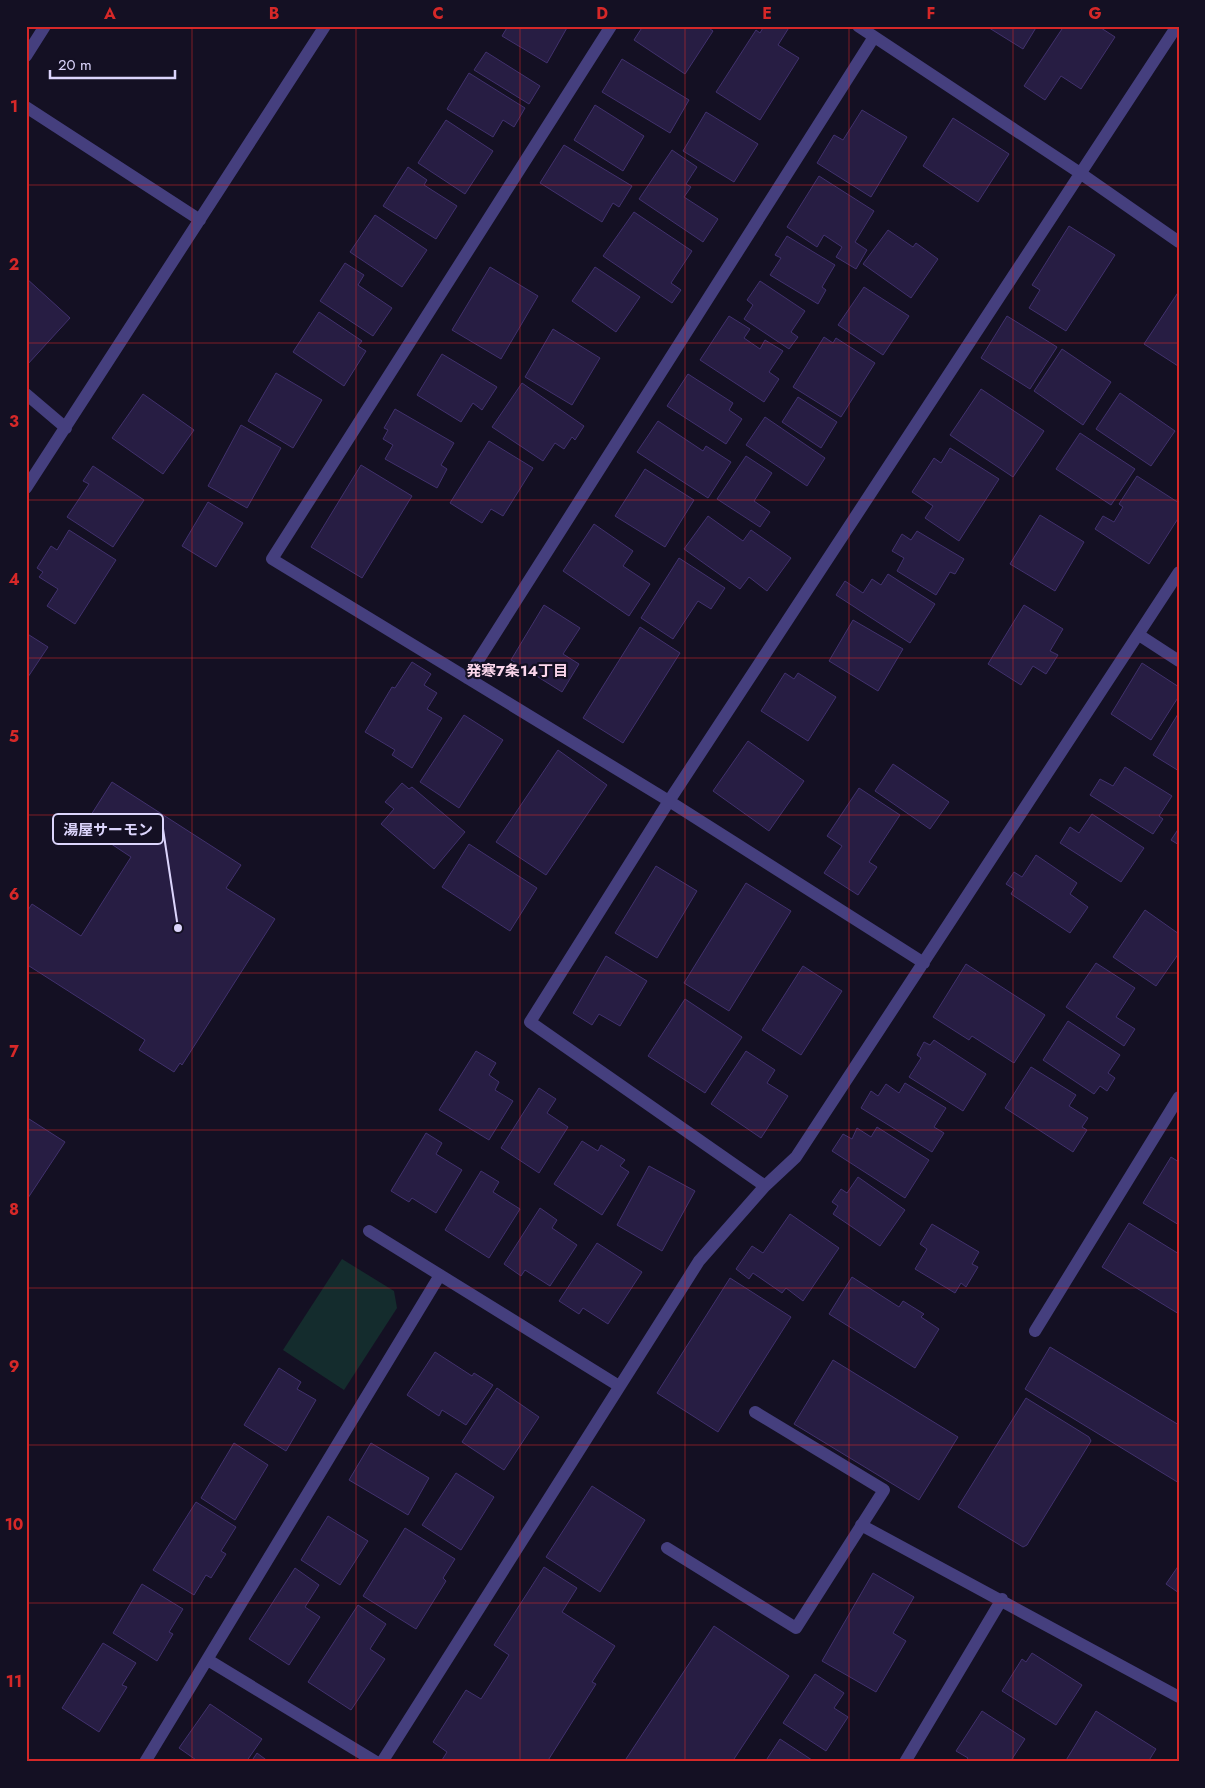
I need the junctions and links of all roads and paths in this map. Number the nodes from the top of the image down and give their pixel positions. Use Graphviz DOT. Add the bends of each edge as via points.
graph roads {
  1 [pos="45,26"];
  2 [pos="325,26"];
  3 [pos="611,26"];
  4 [pos="858,26"];
  5 [pos="1176,26"];
  6 [pos="874,37"];
  7 [pos="26,56"];
  8 [pos="26,107"];
  9 [pos="1080,173"];
  10 [pos="200,220"];
  11 [pos="1179,242"];
  12 [pos="26,394"];
  13 [pos="66,428"];
  14 [pos="26,488"];
  15 [pos="1179,572"];
  16 [pos="1139,635"];
  17 [pos="1179,661"];
  18 [pos="467,678"];
  19 [pos="669,801"];
  20 [pos="924,963"];
  21 [pos="1179,1098"];
  22 [pos="765,1186"];
  23 [pos="369,1231"];
  24 [pos="440,1275"];
  25 [pos="1035,1331"];
  26 [pos="619,1386"];
  27 [pos="755,1412"];
  28 [pos="862,1525"];
  29 [pos="667,1548"];
  30 [pos="1002,1599"];
  31 [pos="208,1660"];
  32 [pos="1179,1698"];
  33 [pos="145,1762"];
  34 [pos="376,1762"];
  35 [pos="382,1762"];
  36 [pos="905,1762"];
  1 -- 7 [label="street"];
  2 -- 10 [label="street"];
  3 -- 18 [label="street" via="272,559"];
  4 -- 6 [label="street"];
  5 -- 9 [label="street"];
  6 -- 9 [label="street"];
  6 -- 18 [label="street"];
  8 -- 10 [label="street"];
  9 -- 11 [label="street"];
  9 -- 19 [label="street"];
  10 -- 13 [label="street"];
  12 -- 13 [label="street"];
  13 -- 14 [label="street"];
  15 -- 16 [label="street"];
  16 -- 17 [label="street"];
  16 -- 20 [label="street"];
  18 -- 19 [label="street"];
  19 -- 20 [label="street"];
  19 -- 22 [label="street" via="530,1022"];
  20 -- 22 [label="street" via="796,1157"];
  21 -- 25 [label="street"];
  22 -- 26 [label="street" via="698,1261"];
  23 -- 24 [label="street"];
  24 -- 26 [label="street"];
  24 -- 31 [label="street"];
  26 -- 35 [label="street"];
  27 -- 28 [label="street" via="884,1490"];
  28 -- 29 [label="street" via="796,1628"];
  28 -- 30 [label="street"];
  30 -- 32 [label="street"];
  30 -- 36 [label="street"];
  31 -- 33 [label="street"];
  31 -- 34 [label="street"];
}
